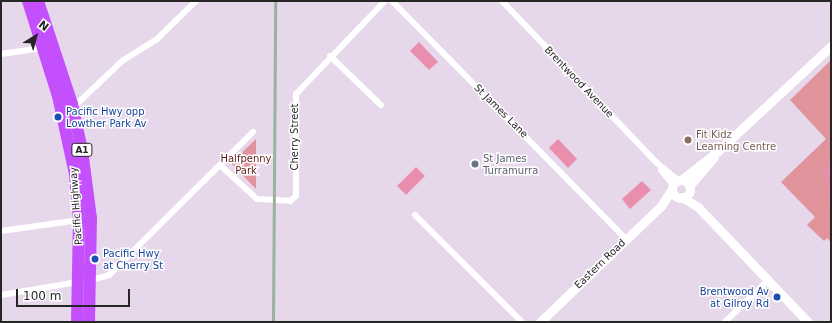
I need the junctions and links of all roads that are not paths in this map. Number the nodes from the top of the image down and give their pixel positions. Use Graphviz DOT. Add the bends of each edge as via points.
graph roads {
  1 [pos="28,1"];
  2 [pos="38,1"];
  3 [pos="196,1"];
  4 [pos="385,1"];
  5 [pos="392,1"];
  6 [pos="502,1"];
  7 [pos="831,46"];
  8 [pos="43,48"];
  9 [pos="1,54"];
  10 [pos="330,56"];
  11 [pos="72,104"];
  12 [pos="381,105"];
  13 [pos="253,132"];
  14 [pos="718,151"];
  15 [pos="221,166"];
  16 [pos="676,183"];
  17 [pos="685,193"];
  18 [pos="661,206"];
  19 [pos="415,215"];
  20 [pos="79,220"];
  21 [pos="1,231"];
  22 [pos="626,239"];
  23 [pos="768,280"];
  24 [pos="85,281"];
  25 [pos="1,294"];
  26 [pos="78,322"];
  27 [pos="89,322"];
  28 [pos="522,322"];
  29 [pos="540,322"];
  30 [pos="724,322"];
  31 [pos="808,322"];
  1 -- 8 [label="highway, Pacific Highway / A1"];
  2 -- 11 [label="highway, Pacific Highway / A1"];
  3 -- 11 [label="street" via="156,40 122,61 79,102"];
  4 -- 10 [label="street, Cherry Street"];
  5 -- 22 [label="street, St James Lane"];
  6 -- 16 [label="street, Brentwood Avenue"];
  7 -- 14 [label="main road, Eastern Road"];
  8 -- 9 [label="street"];
  8 -- 20 [label="highway, Pacific Highway / A1" via="71,147"];
  10 -- 12 [label="street"];
  10 -- 15 [label="street, Cherry Street" via="296,94 296,196 290,201 264,201 252,196"];
  11 -- 24 [label="highway, Pacific Highway / A1" via="82,150 91,218"];
  13 -- 15 [label="street"];
  14 -- 16 [label="main road, Eastern Road"];
  14 -- 17 [label="main road, Eastern Road"];
  15 -- 24 [label="street" via="109,275"];
  16 -- 17 [label="main road"];
  16 -- 17 [label="main road"];
  16 -- 18 [label="main road, Eastern Road"];
  17 -- 18 [label="main road, Eastern Road"];
  17 -- 23 [label="main road"];
  18 -- 22 [label="main road, Eastern Road"];
  19 -- 28 [label="street"];
  20 -- 21 [label="street"];
  20 -- 24 [label="highway, Pacific Highway / A1"];
  22 -- 29 [label="main road, Eastern Road"];
  23 -- 30 [label="street"];
  23 -- 31 [label="main road"];
  24 -- 25 [label="street"];
  24 -- 26 [label="highway, Pacific Highway / A1"];
  24 -- 27 [label="highway, Pacific Highway / A1"];
}
